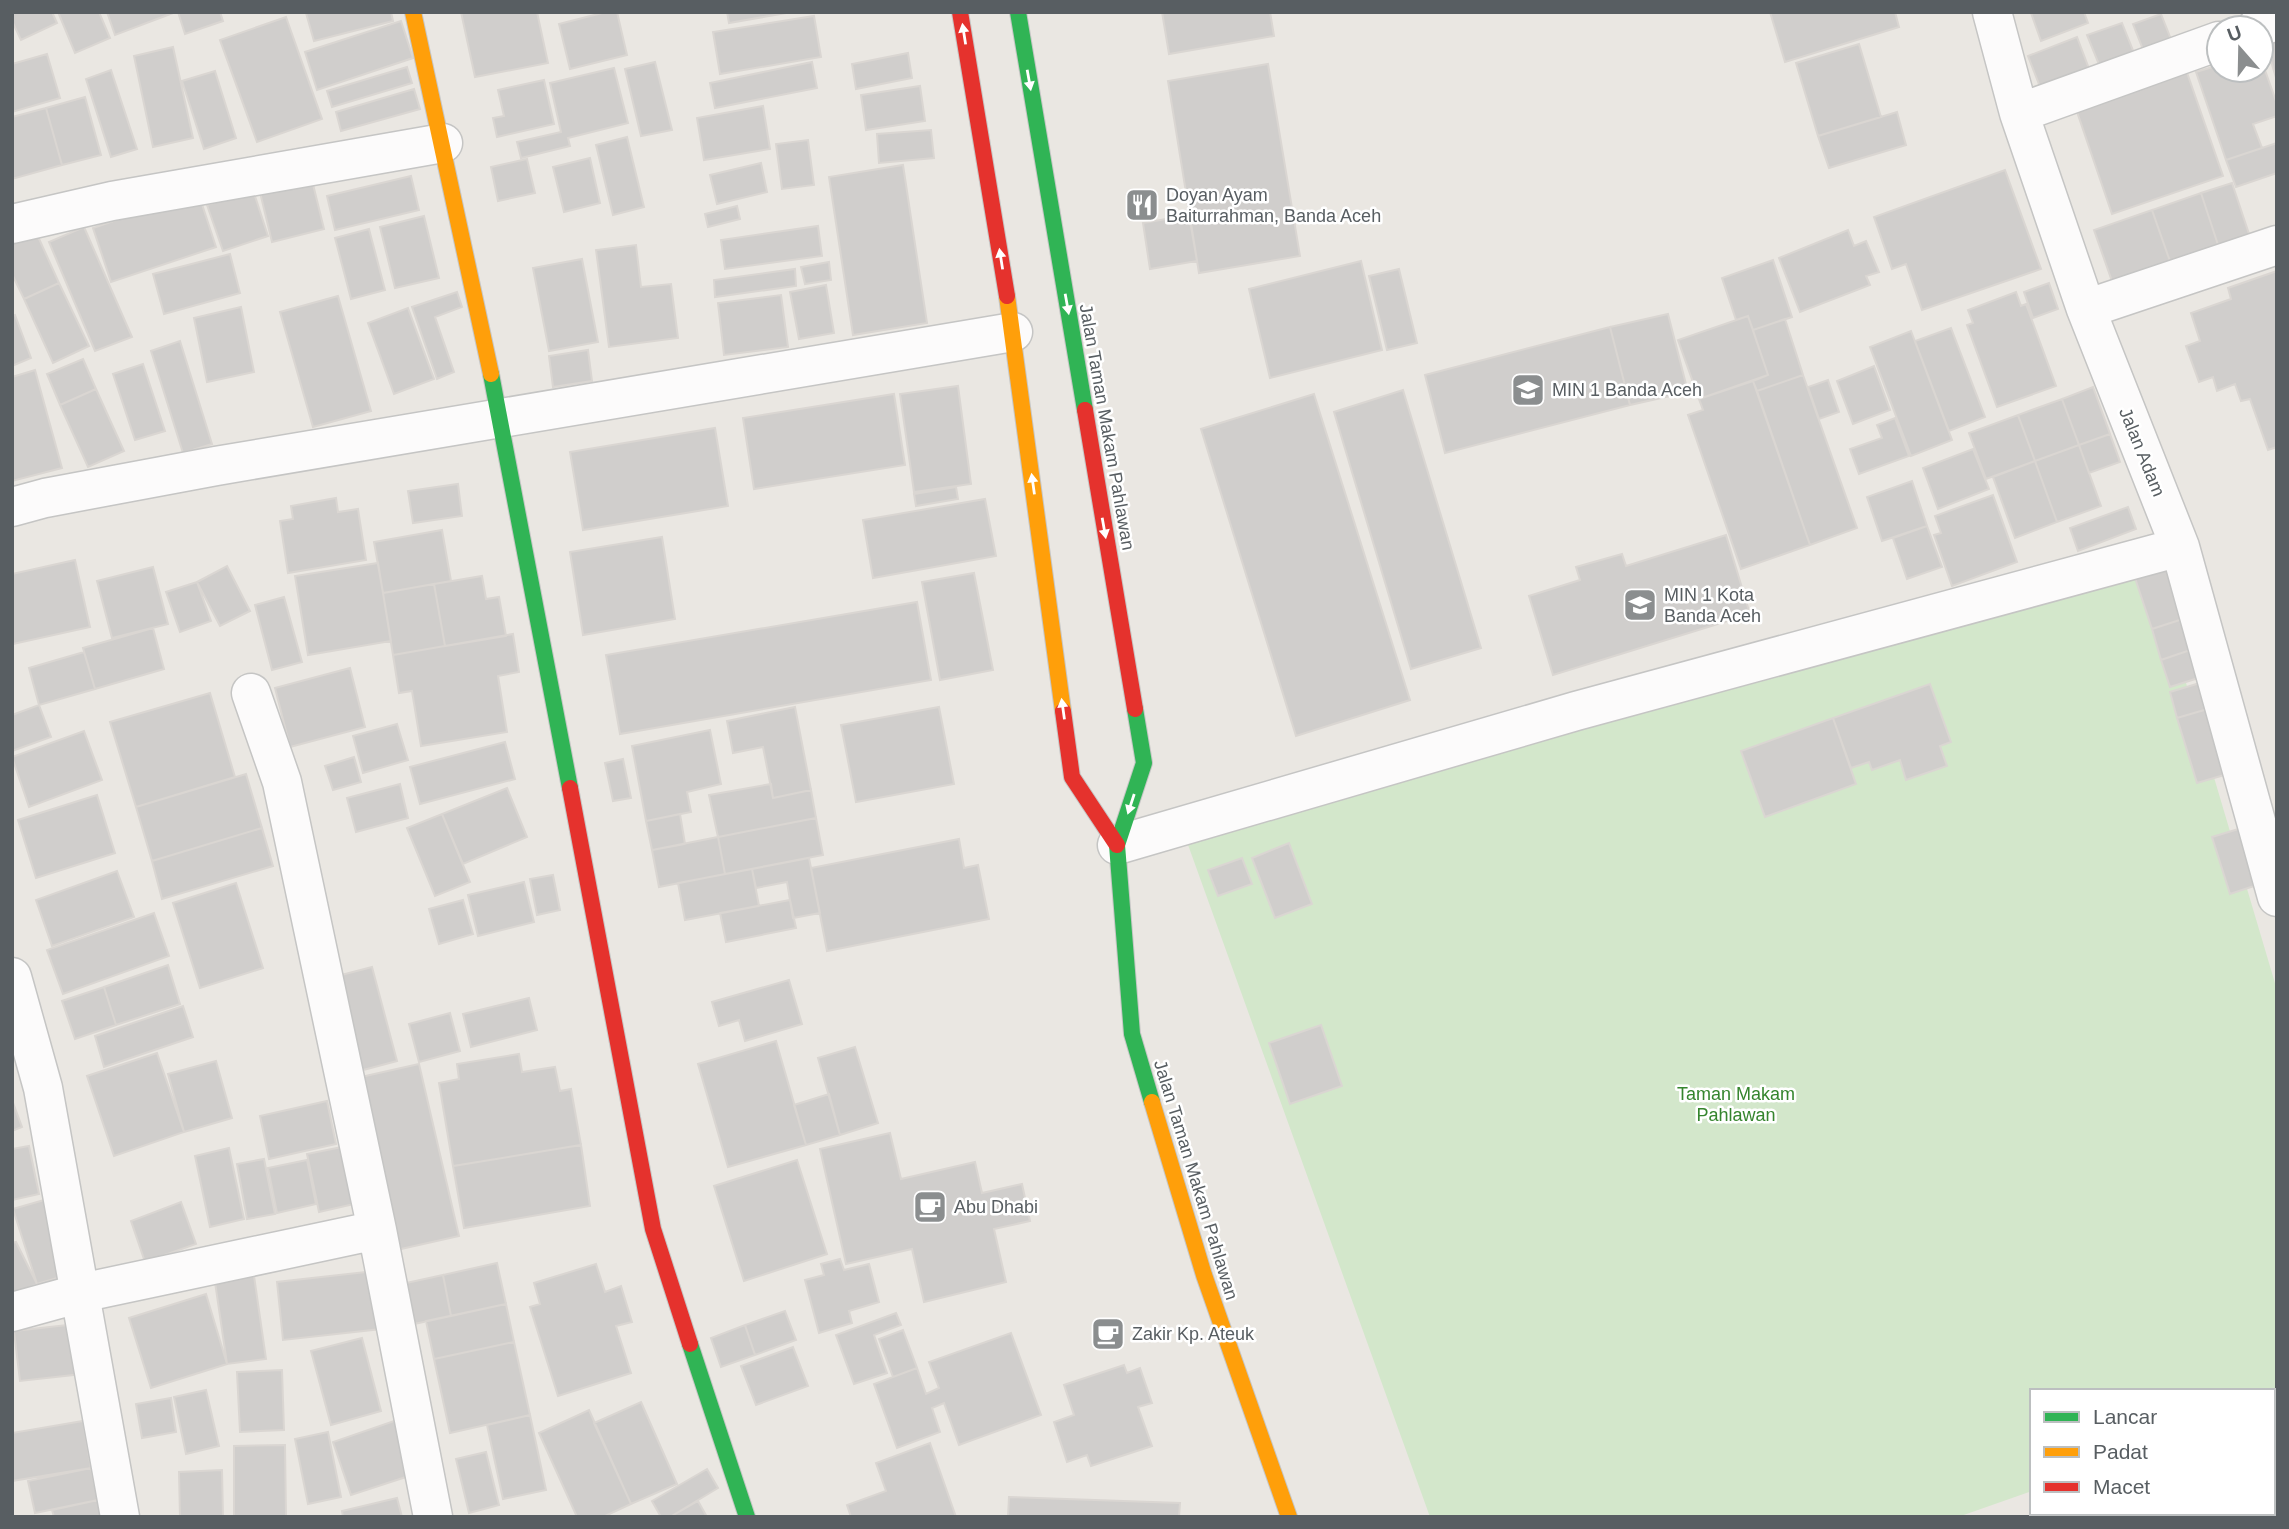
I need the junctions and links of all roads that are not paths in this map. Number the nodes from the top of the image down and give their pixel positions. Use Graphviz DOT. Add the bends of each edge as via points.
graph roads {
  1 [pos="412,12"];
  2 [pos="960,12"];
  3 [pos="1018,12"];
  4 [pos="1992,12"];
  5 [pos="2205,46"];
  6 [pos="2019,113"];
  7 [pos="443,142"];
  8 [pos="12,225"];
  9 [pos="2277,245"];
  10 [pos="2086,309"];
  11 [pos="1013,332"];
  12 [pos="501,418"];
  13 [pos="12,507"];
  14 [pos="2180,547"];
  15 [pos="251,693"];
  16 [pos="1117,845"];
  17 [pos="2277,897"];
  18 [pos="12,977"];
  19 [pos="377,1230"];
  20 [pos="81,1293"];
  21 [pos="12,1312"];
  22 [pos="120,1517"];
  23 [pos="433,1517"];
  24 [pos="747,1517"];
  25 [pos="1289,1517"];
  1 -- 7 [label="street"];
  11 -- 2 [label="street, one-way"];
  3 -- 16 [label="street, Jalan Taman Makam Pahlawan, one-way" via="1144,763"];
  4 -- 6 [label="street, Jalan Adam"];
  5 -- 6 [label="street"];
  6 -- 10 [label="street, Jalan Adam"];
  7 -- 8 [label="street" via="112,201"];
  7 -- 12 [label="street"];
  9 -- 10 [label="street"];
  10 -- 14 [label="street, Jalan Adam"];
  11 -- 12 [label="street"];
  16 -- 11 [label="street, Jalan Taman Makam Pahlawan, one-way" via="1072,777"];
  12 -- 13 [label="street" via="216,466"];
  12 -- 24 [label="street" via="653,1229"];
  14 -- 16 [label="street" via="1576,711"];
  14 -- 17 [label="street, Jalan Adam"];
  15 -- 19 [label="street" via="282,782"];
  16 -- 25 [label="street, Jalan Taman Makam Pahlawan" via="1132,1034 1204,1275"];
  18 -- 20 [label="street" via="43,1088"];
  19 -- 20 [label="street"];
  19 -- 23 [label="street"];
  20 -- 21 [label="street"];
  20 -- 22 [label="street"];
}
